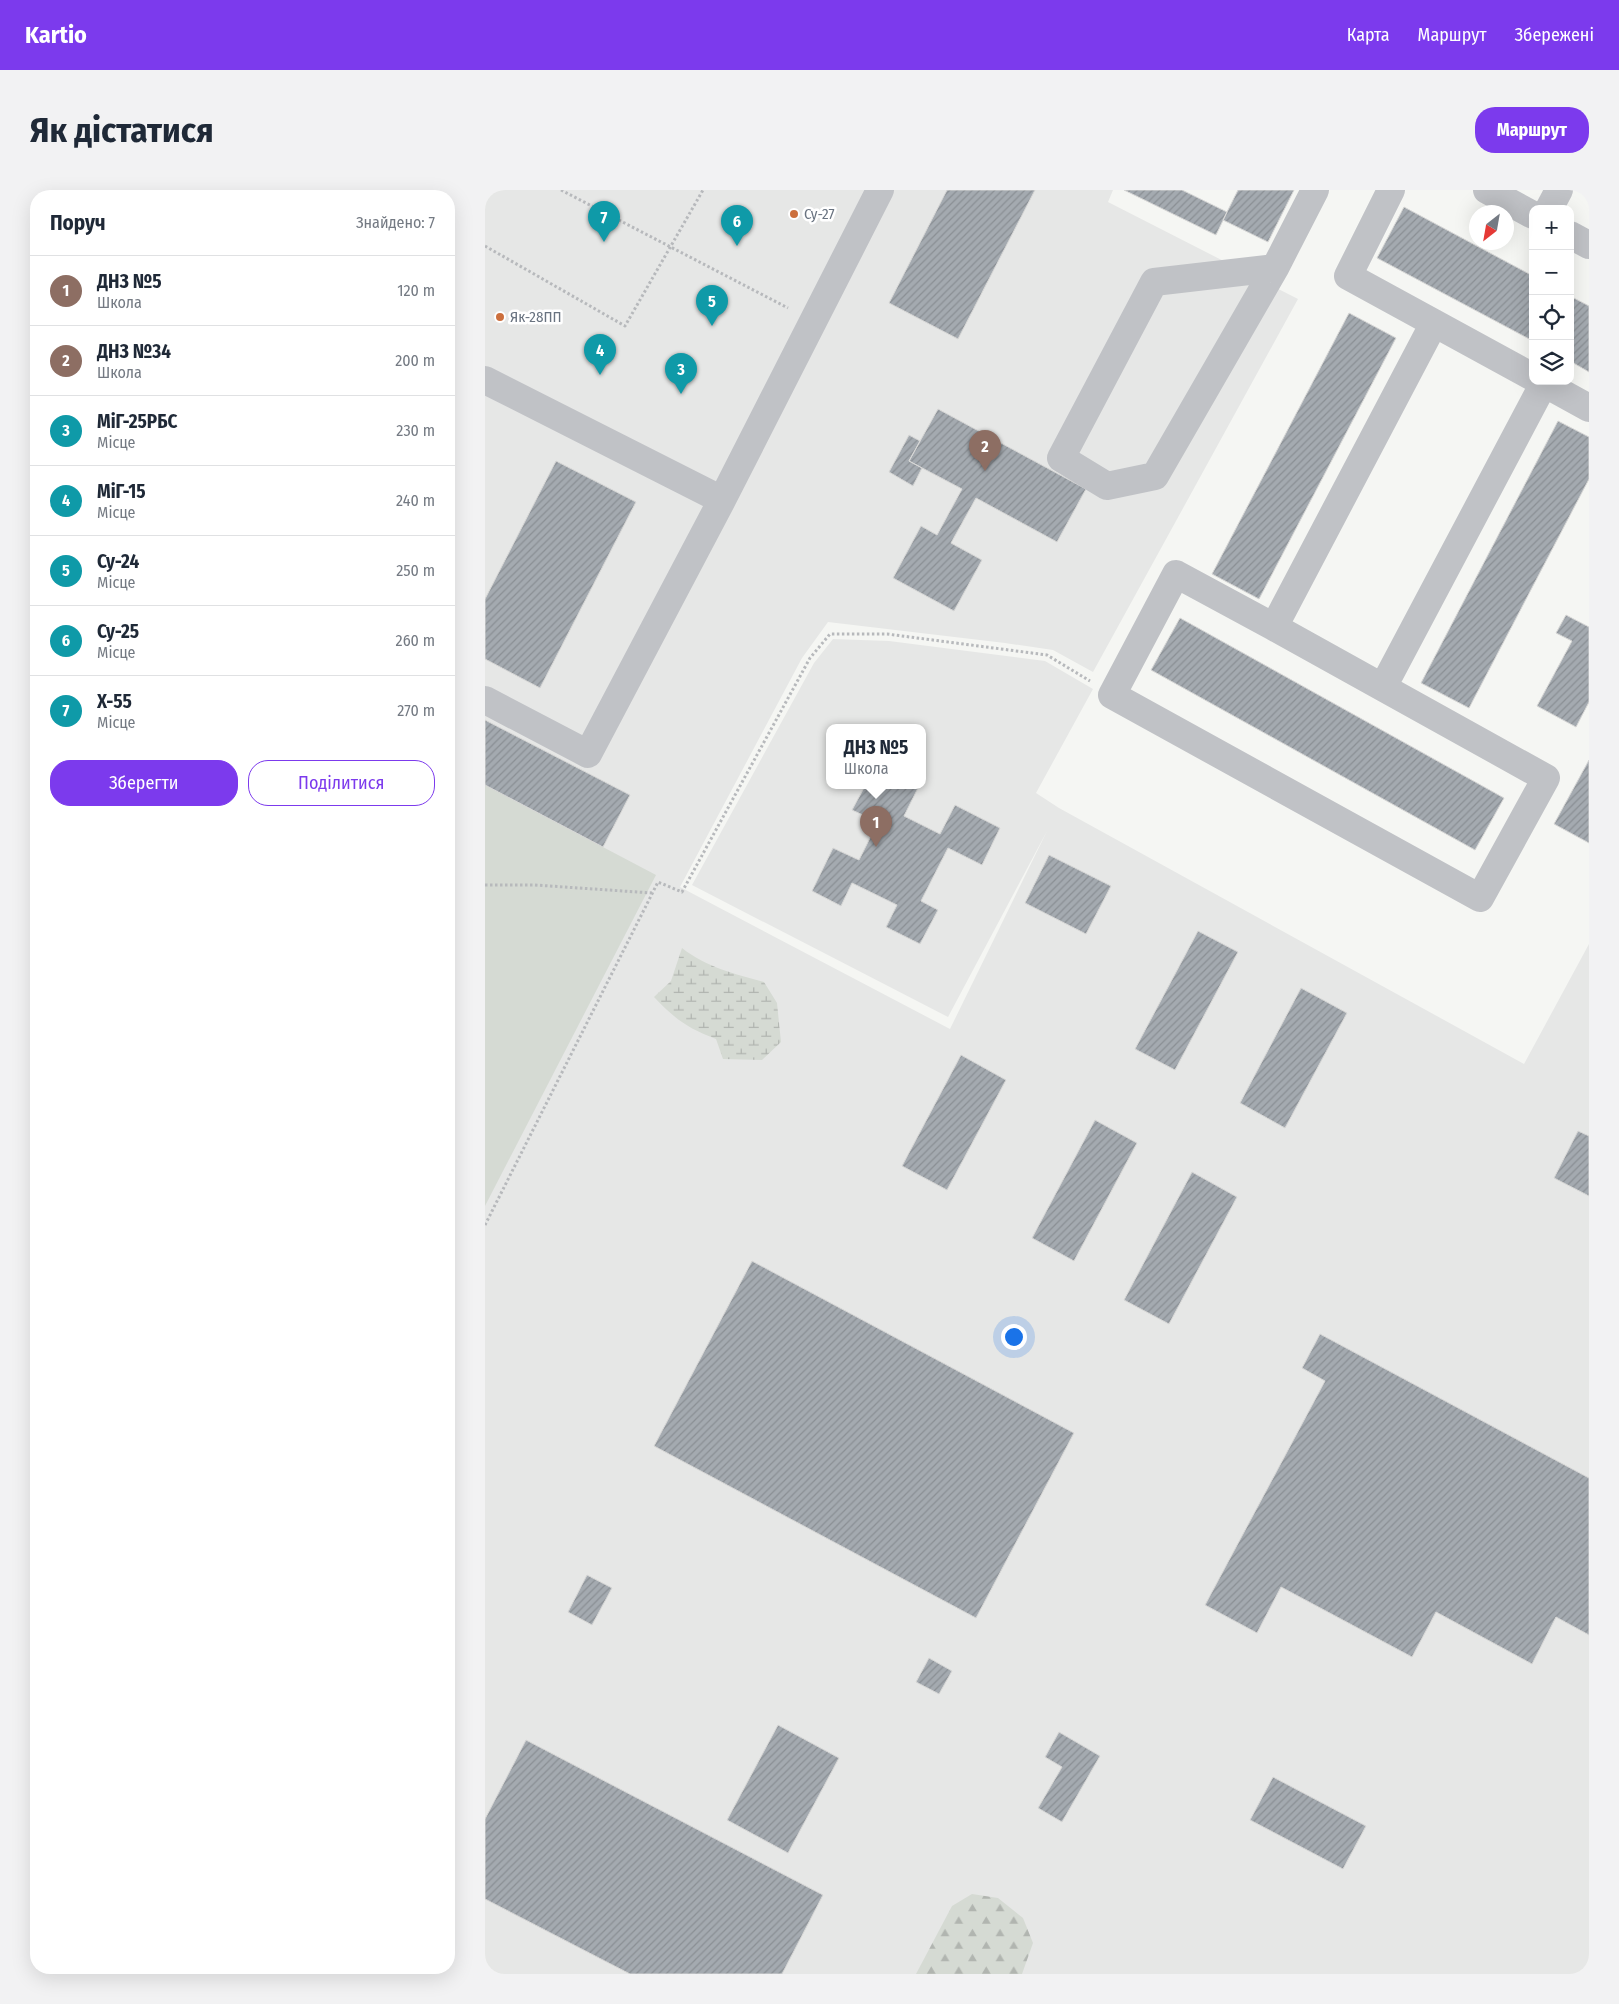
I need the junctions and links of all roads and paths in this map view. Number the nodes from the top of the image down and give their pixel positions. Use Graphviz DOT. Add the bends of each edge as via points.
graph roads {
  1 [pos="561,190"];
  2 [pos="703,190"];
  3 [pos="879,190"];
  4 [pos="1315,190"];
  5 [pos="1391,190"];
  6 [pos="1487,190"];
  7 [pos="1559,190"];
  8 [pos="1551,205"];
  9 [pos="1529,213"];
  10 [pos="1574,236"];
  11 [pos="1589,244"];
  12 [pos="485,246"];
  13 [pos="670,248"];
  14 [pos="1275,268"];
  15 [pos="813,321"];
  16 [pos="1434,323"];
  17 [pos="1529,375"];
  18 [pos="485,380"];
  19 [pos="1537,385"];
  20 [pos="1546,385"];
  21 [pos="1589,408"];
  22 [pos="722,500"];
  23 [pos="1274,627"];
  24 [pos="1383,687"];
  25 [pos="1112,694"];
  26 [pos="485,700"];
  27 [pos="485,885"];
  28 [pos="652,893"];
  29 [pos="485,1225"];
  1 -- 13 [label="path"];
  2 -- 13 [label="path"];
  3 -- 15 [label="lane"];
  4 -- 14 [label="lane"];
  5 -- 16 [label="lane" via="1348,276"];
  6 -- 9 [label="lane"];
  7 -- 8 [label="lane"];
  10 -- 11 [label="lane"];
  12 -- 13 [label="path" via="625,326"];
  13 -- 15 [label="path"];
  14 -- 14 [label="lane" via="1155,476 1107,486 1061,458 1154,282"];
  15 -- 22 [label="lane"];
  16 -- 17 [label="lane"];
  16 -- 23 [label="lane"];
  18 -- 22 [label="lane"];
  19 -- 24 [label="lane"];
  20 -- 21 [label="lane"];
  22 -- 26 [label="lane" via="588,754"];
  23 -- 24 [label="lane"];
  23 -- 25 [label="lane" via="1175,574"];
  24 -- 25 [label="lane" via="1546,778 1480,898"];
  25 -- 28 [label="path" via="1047,655 887,634 830,634 810,658 682,892 658,882"];
  27 -- 28 [label="path"];
  28 -- 29 [label="path"];
}
